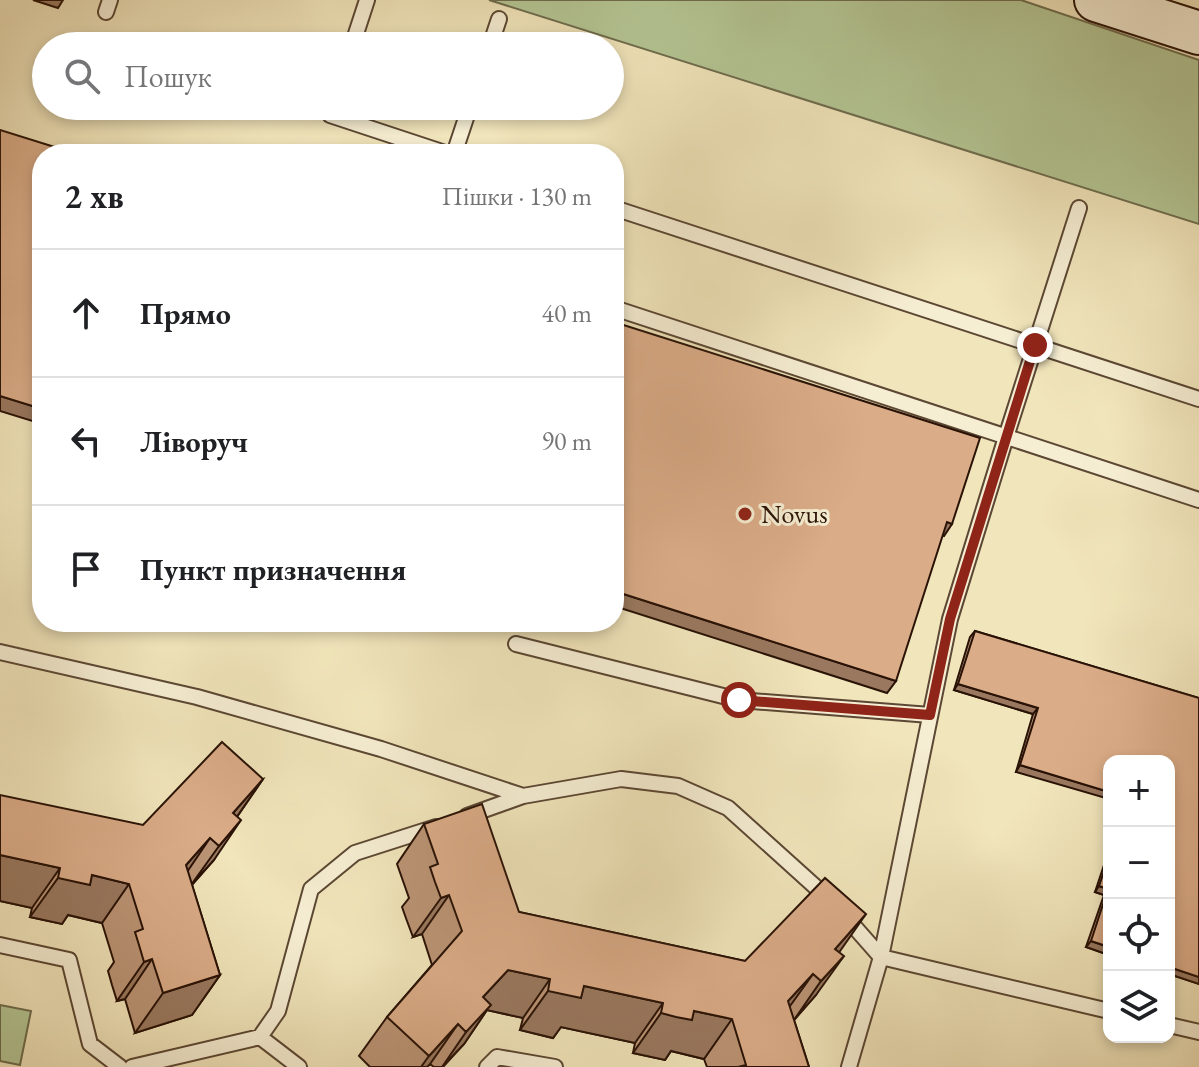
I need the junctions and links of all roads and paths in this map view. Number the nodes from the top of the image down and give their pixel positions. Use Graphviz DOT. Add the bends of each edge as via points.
graph roads {
  1 [pos="367,0"];
  2 [pos="1096,0"];
  3 [pos="499,19"];
  4 [pos="357,32"];
  5 [pos="495,32"];
  6 [pos="1199,33"];
  7 [pos="346,120"];
  8 [pos="464,120"];
  9 [pos="420,144"];
  10 [pos="455,144"];
  11 [pos="1079,208"];
  12 [pos="624,211"];
  13 [pos="624,311"];
  14 [pos="1035,345"];
  15 [pos="1199,399"];
  16 [pos="1006,437"];
  17 [pos="1199,500"];
  18 [pos="516,644"];
  19 [pos="0,652"];
  20 [pos="930,715"];
  21 [pos="523,796"];
  22 [pos="0,945"];
  23 [pos="881,957"];
  24 [pos="1103,1010"];
  25 [pos="1175,1026"];
  26 [pos="1199,1032"];
  27 [pos="260,1037"];
  28 [pos="120,1067"];
  29 [pos="132,1067"];
  30 [pos="299,1067"];
  31 [pos="487,1067"];
  32 [pos="555,1067"];
  33 [pos="849,1067"];
  1 -- 4 [label="lane"];
  2 -- 6 [label="street"];
  3 -- 5 [label="lane"];
  7 -- 9 [label="lane"];
  8 -- 10 [label="lane"];
  11 -- 14 [label="lane"];
  12 -- 14 [label="lane"];
  13 -- 16 [label="lane"];
  14 -- 15 [label="lane"];
  14 -- 16 [label="lane"];
  16 -- 17 [label="lane"];
  16 -- 20 [label="lane" via="950,619"];
  18 -- 20 [label="lane" via="739,700"];
  19 -- 21 [label="lane" via="212,701"];
  20 -- 23 [label="lane"];
  21 -- 23 [label="lane" via="621,779 678,786 728,808 831,901"];
  21 -- 27 [label="lane" via="355,853 311,889 278,1011"];
  22 -- 28 [label="lane" via="69,960 90,1044"];
  23 -- 24 [label="lane"];
  23 -- 33 [label="lane"];
  25 -- 26 [label="lane"];
  27 -- 29 [label="lane"];
  27 -- 30 [label="lane"];
  31 -- 32 [label="lane" via="497,1057"];
}
